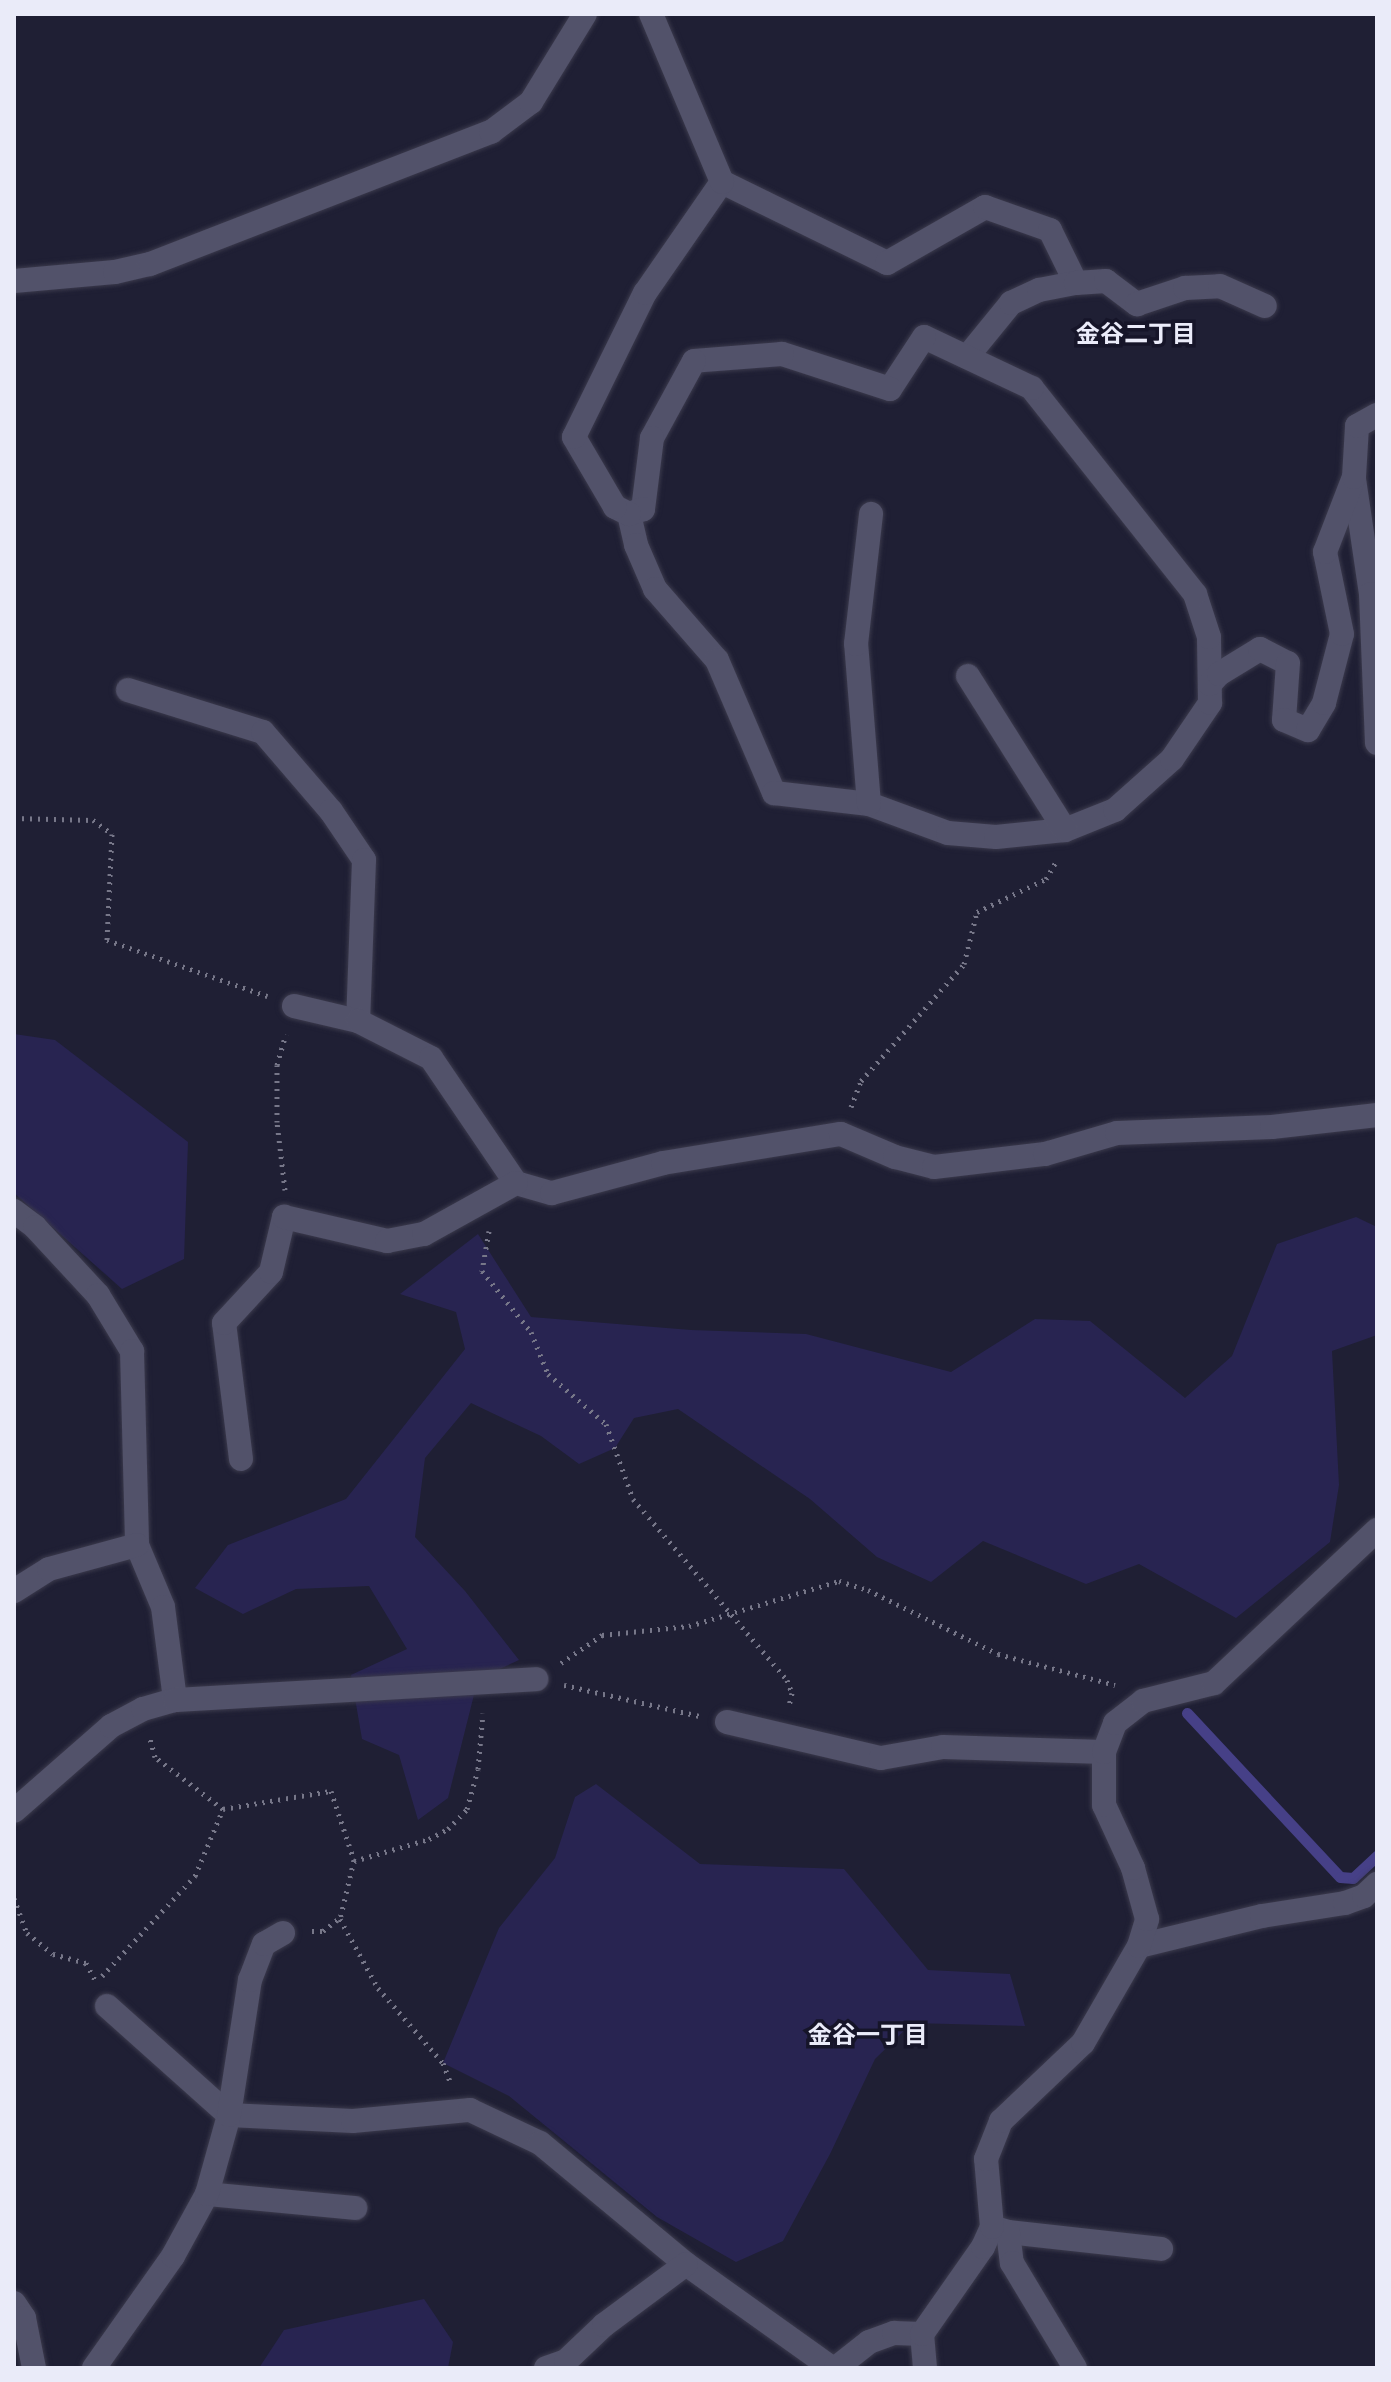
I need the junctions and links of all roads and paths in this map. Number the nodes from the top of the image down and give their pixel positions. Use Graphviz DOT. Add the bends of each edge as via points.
graph roads {
  1 [pos="585,14"];
  2 [pos="651,14"];
  3 [pos="722,182"];
  4 [pos="14,281"];
  5 [pos="1076,283"];
  6 [pos="1265,306"];
  7 [pos="967,357"];
  8 [pos="1377,415"];
  9 [pos="1354,477"];
  10 [pos="629,514"];
  11 [pos="871,514"];
  12 [pos="968,676"];
  13 [pos="1210,684"];
  14 [pos="128,690"];
  15 [pos="1377,743"];
  16 [pos="869,804"];
  17 [pos="14,818"];
  18 [pos="1065,830"];
  19 [pos="294,1006"];
  20 [pos="358,1021"];
  21 [pos="1377,1115"];
  22 [pos="841,1134"];
  23 [pos="516,1183"];
  24 [pos="14,1211"];
  25 [pos="284,1217"];
  26 [pos="241,1459"];
  27 [pos="1376,1534"];
  28 [pos="137,1545"];
  29 [pos="14,1591"];
  30 [pos="730,1615"];
  31 [pos="536,1679"];
  32 [pos="486,1684"];
  33 [pos="175,1700"];
  34 [pos="1143,1701"];
  35 [pos="143,1709"];
  36 [pos="727,1722"];
  37 [pos="783,1735"];
  38 [pos="1104,1752"];
  39 [pos="223,1809"];
  40 [pos="14,1811"];
  41 [pos="354,1860"];
  42 [pos="1377,1884"];
  43 [pos="14,1898"];
  44 [pos="340,1919"];
  45 [pos="283,1933"];
  46 [pos="1139,1946"];
  47 [pos="107,2006"];
  48 [pos="462,2111"];
  49 [pos="229,2115"];
  50 [pos="207,2194"];
  51 [pos="355,2208"];
  52 [pos="1000,2229"];
  53 [pos="1161,2249"];
  54 [pos="686,2264"];
  55 [pos="14,2303"];
  56 [pos="922,2334"];
  57 [pos="34,2368"];
  58 [pos="94,2368"];
  59 [pos="546,2368"];
  60 [pos="834,2368"];
  61 [pos="925,2368"];
  62 [pos="1075,2368"];
  1 -- 4 [label="street" via="531,102 491,132 150,264"];
  2 -- 3 [label="street"];
  3 -- 5 [label="street" via="887,263 985,207 1050,230"];
  3 -- 10 [label="street" via="645,293 574,437 615,507"];
  5 -- 6 [label="street" via="1106,281 1137,304 1185,288 1220,286"];
  5 -- 7 [label="street" via="1039,290 1011,303"];
  7 -- 10 [label="street" via="924,337 890,389 782,354 694,361 652,438 643,509"];
  7 -- 13 [label="street" via="1032,388 1195,594 1209,637"];
  8 -- 9 [label="street" via="1357,426"];
  9 -- 13 [label="street" via="1325,552 1342,634 1324,703 1308,730 1284,720 1288,663 1260,649"];
  9 -- 15 [label="street" via="1371,594"];
  10 -- 16 [label="street" via="655,589 717,660 774,793"];
  11 -- 16 [label="street" via="856,644"];
  12 -- 18 [label="street"];
  13 -- 18 [label="street" via="1210,703 1172,759 1115,810"];
  14 -- 20 [label="street" via="263,732 331,811 364,860"];
  16 -- 18 [label="street" via="948,833 996,837"];
  17 -- 19 [label="path" via="93,820 112,834 107,940"];
  18 -- 22 [label="path" via="1061,853 1046,879 977,912 964,964 861,1081"];
  19 -- 20 [label="street"];
  19 -- 25 [label="path" via="277,1065"];
  20 -- 23 [label="street" via="431,1058"];
  21 -- 22 [label="street" via="1272,1127 1117,1133 1045,1154 934,1167"];
  22 -- 23 [label="street" via="663,1163 552,1193"];
  23 -- 25 [label="street" via="424,1234 387,1241"];
  23 -- 30 [label="path" via="491,1222 482,1271 531,1332 548,1374 606,1424 633,1499"];
  24 -- 28 [label="street" via="98,1295 132,1351"];
  25 -- 26 [label="street" via="271,1272 224,1323"];
  27 -- 34 [label="street" via="1214,1683"];
  28 -- 29 [label="street" via="49,1569"];
  28 -- 33 [label="street" via="163,1607"];
  30 -- 31 [label="path" via="689,1626 602,1635"];
  30 -- 34 [label="path" via="839,1581 998,1654 1119,1686"];
  30 -- 37 [label="path" via="787,1680 792,1693"];
  31 -- 32 [label="street"];
  31 -- 36 [label="path"];
  32 -- 33 [label="street"];
  32 -- 41 [label="path" via="478,1769 467,1809 429,1839"];
  33 -- 35 [label="street"];
  34 -- 38 [label="street" via="1115,1723"];
  35 -- 39 [label="path" via="155,1757"];
  35 -- 40 [label="street" via="111,1726"];
  36 -- 37 [label="street"];
  37 -- 38 [label="street" via="881,1758 943,1747"];
  38 -- 46 [label="street" via="1104,1805 1133,1868 1147,1919"];
  39 -- 41 [label="path" via="331,1791"];
  39 -- 43 [label="path" via="195,1876 96,1982 86,1963 53,1954 27,1933"];
  41 -- 44 [label="path"];
  42 -- 46 [label="street" via="1345,1903 1262,1916"];
  44 -- 45 [label="path" via="323,1931"];
  44 -- 48 [label="path" via="378,1988 443,2063"];
  45 -- 49 [label="street" via="264,1944 250,1980"];
  46 -- 52 [label="street" via="1083,2043 1001,2121 986,2159"];
  47 -- 49 [label="street"];
  48 -- 49 [label="street" via="353,2121"];
  48 -- 54 [label="street" via="540,2143"];
  49 -- 50 [label="street"];
  50 -- 51 [label="street"];
  50 -- 58 [label="street" via="173,2256"];
  52 -- 53 [label="street"];
  52 -- 56 [label="street"];
  52 -- 62 [label="street" via="1012,2263"];
  54 -- 59 [label="street" via="604,2325 566,2361"];
  54 -- 60 [label="street"];
  55 -- 57 [label="street" via="24,2318"];
  56 -- 60 [label="street" via="894,2333 869,2342"];
  56 -- 61 [label="street"];
}
